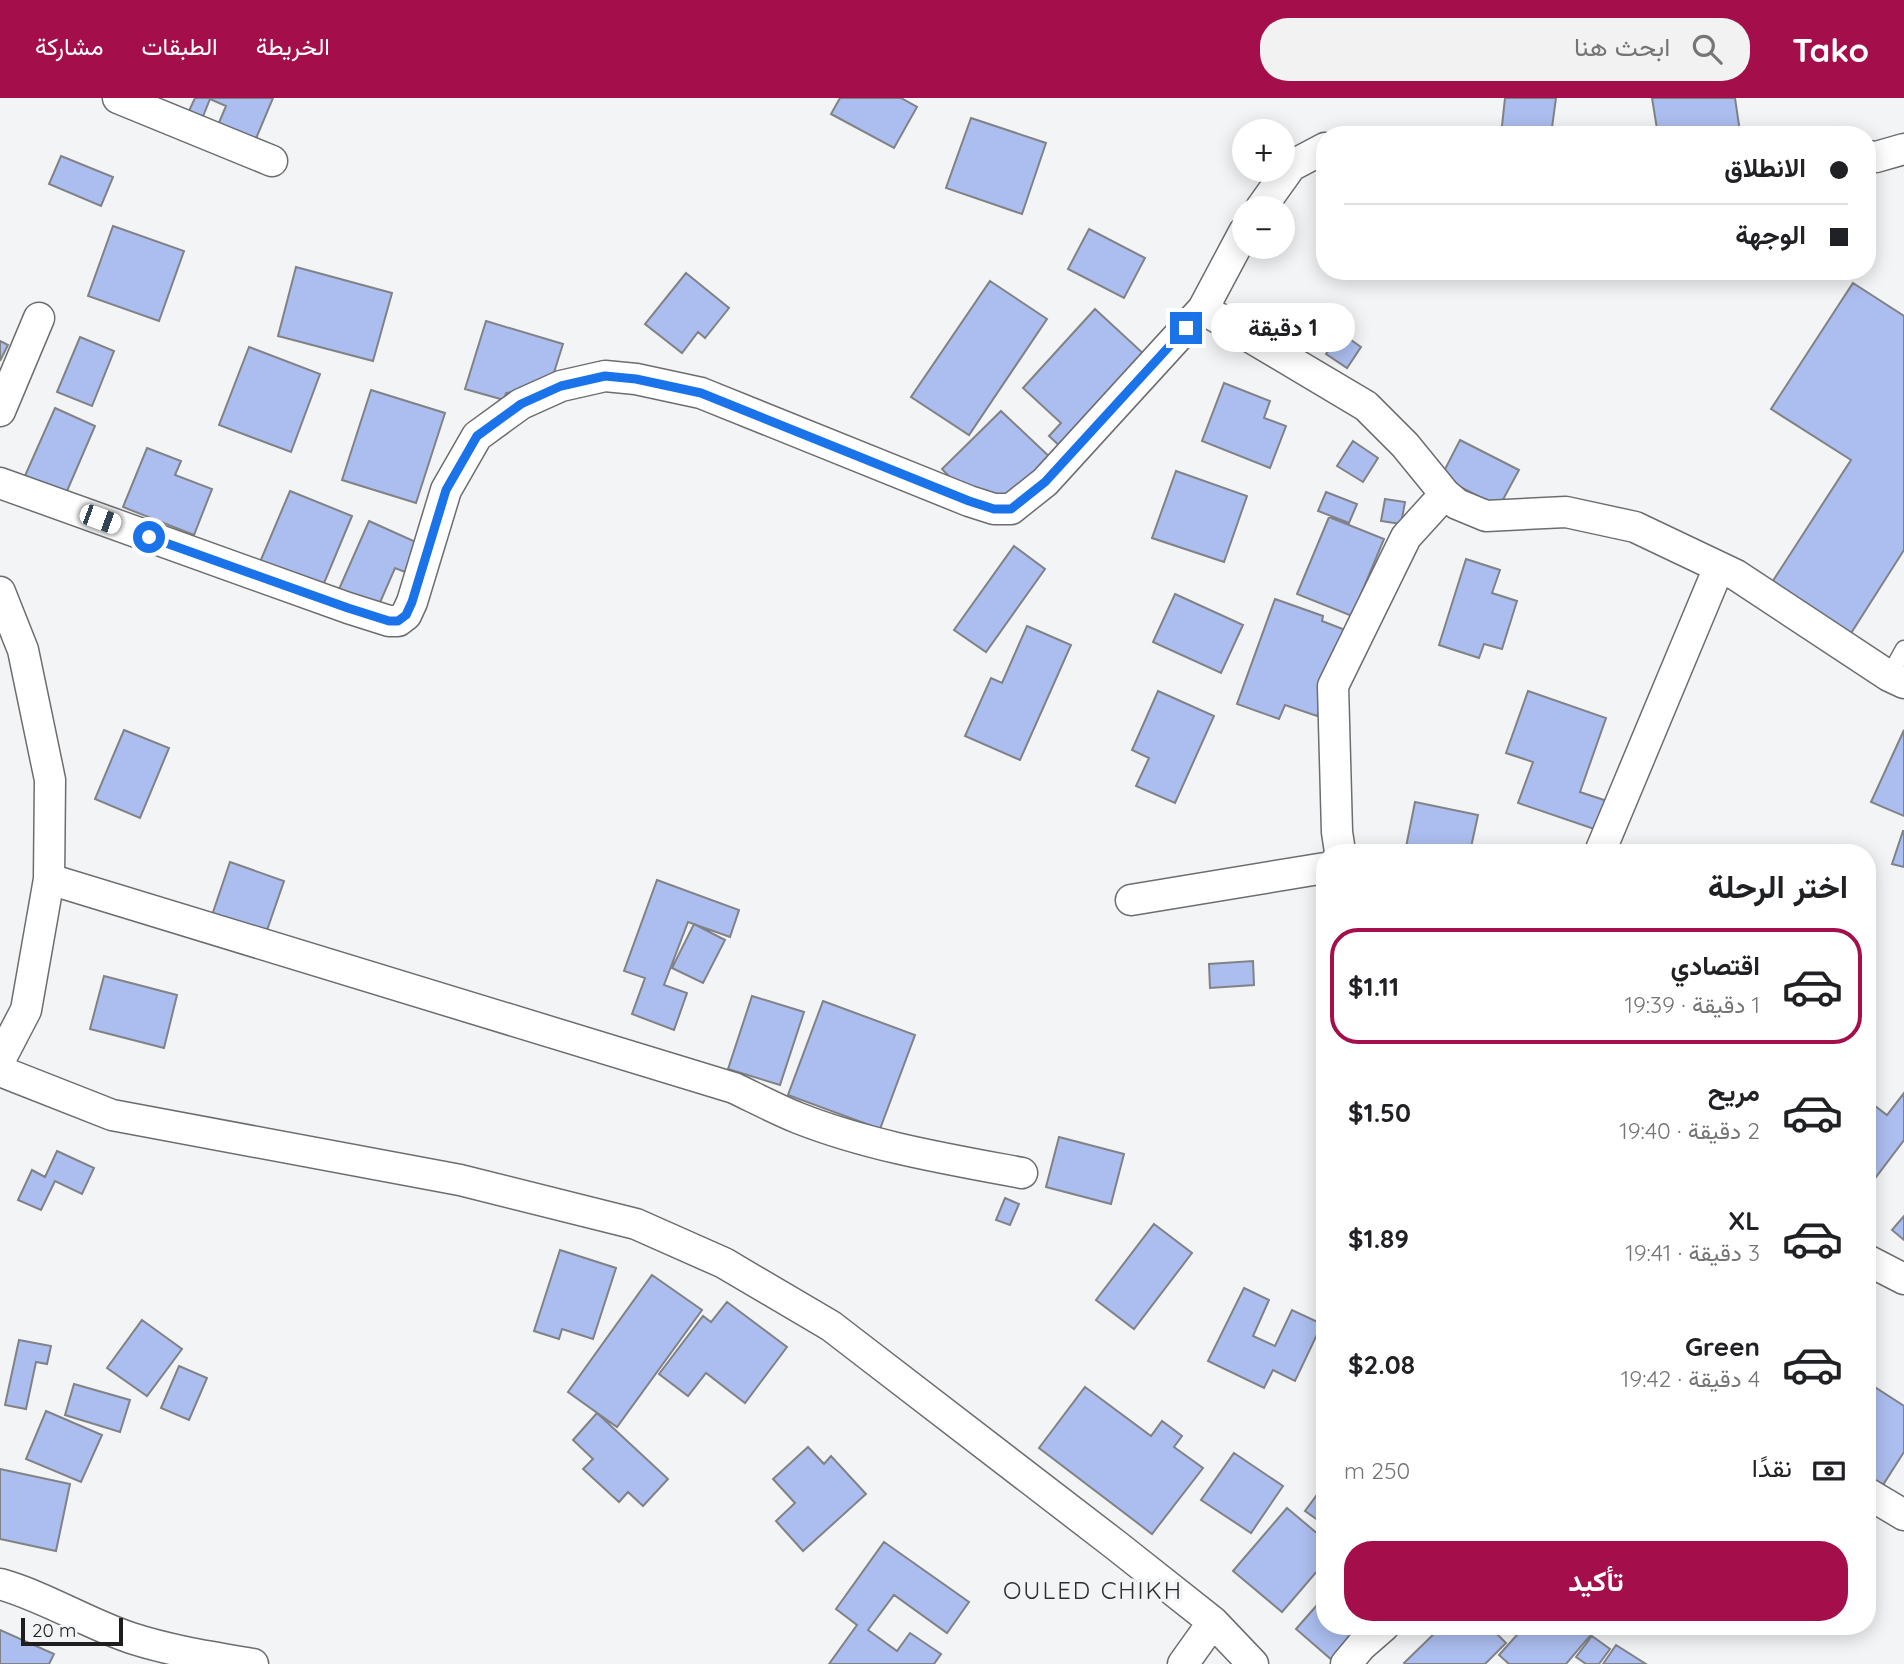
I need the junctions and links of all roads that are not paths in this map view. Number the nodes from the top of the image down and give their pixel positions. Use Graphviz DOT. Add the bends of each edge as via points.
graph roads {
  1 [pos="118,98"];
  2 [pos="1904,149"];
  3 [pos="1316,153"];
  4 [pos="1876,157"];
  5 [pos="272,162"];
  6 [pos="1270,196"];
  7 [pos="1232,255"];
  8 [pos="1203,309"];
  9 [pos="39,318"];
  10 [pos="0,411"];
  11 [pos="0,483"];
  12 [pos="1445,494"];
  13 [pos="1719,566"];
  14 [pos="0,592"];
  15 [pos="1904,649"];
  16 [pos="1896,679"];
  17 [pos="1339,844"];
  18 [pos="1603,844"];
  19 [pos="1316,869"];
  20 [pos="49,879"];
  21 [pos="1131,900"];
  22 [pos="0,1060"];
  23 [pos="0,1071"];
  24 [pos="1022,1172"];
  25 [pos="1876,1265"];
  26 [pos="1904,1279"];
  27 [pos="1876,1498"];
  28 [pos="1904,1515"];
  29 [pos="0,1584"];
  30 [pos="1213,1622"];
  31 [pos="1374,1635"];
  32 [pos="253,1664"];
  33 [pos="1183,1664"];
  34 [pos="1253,1664"];
  35 [pos="1346,1664"];
  1 -- 5 [label="street"];
  2 -- 4 [label="street"];
  3 -- 6 [label="street" via="1291,166"];
  7 -- 8 [label="street"];
  8 -- 11 [label="street" via="1045,482 1011,509 969,501 701,393 605,376 561,386 521,404 477,436 446,490 412,602 398,621 348,608"];
  8 -- 12 [label="street" via="1366,405"];
  9 -- 10 [label="street"];
  12 -- 13 [label="street" via="1486,516 1566,512 1635,527"];
  12 -- 17 [label="street" via="1406,537 1333,686"];
  13 -- 16 [label="street"];
  13 -- 18 [label="street"];
  14 -- 20 [label="street" via="23,650 50,780"];
  15 -- 16 [label="lane"];
  19 -- 21 [label="street"];
  20 -- 22 [label="street" via="26,1010"];
  20 -- 24 [label="street" via="734,1088 835,1130 922,1154"];
  23 -- 30 [label="street" via="112,1115 460,1180 636,1224 724,1263 831,1326"];
  25 -- 26 [label="street"];
  27 -- 28 [label="street"];
  29 -- 32 [label="street" via="29,1592 130,1637 191,1654"];
  30 -- 33 [label="street"];
  30 -- 34 [label="street"];
  31 -- 35 [label="street"];
}
